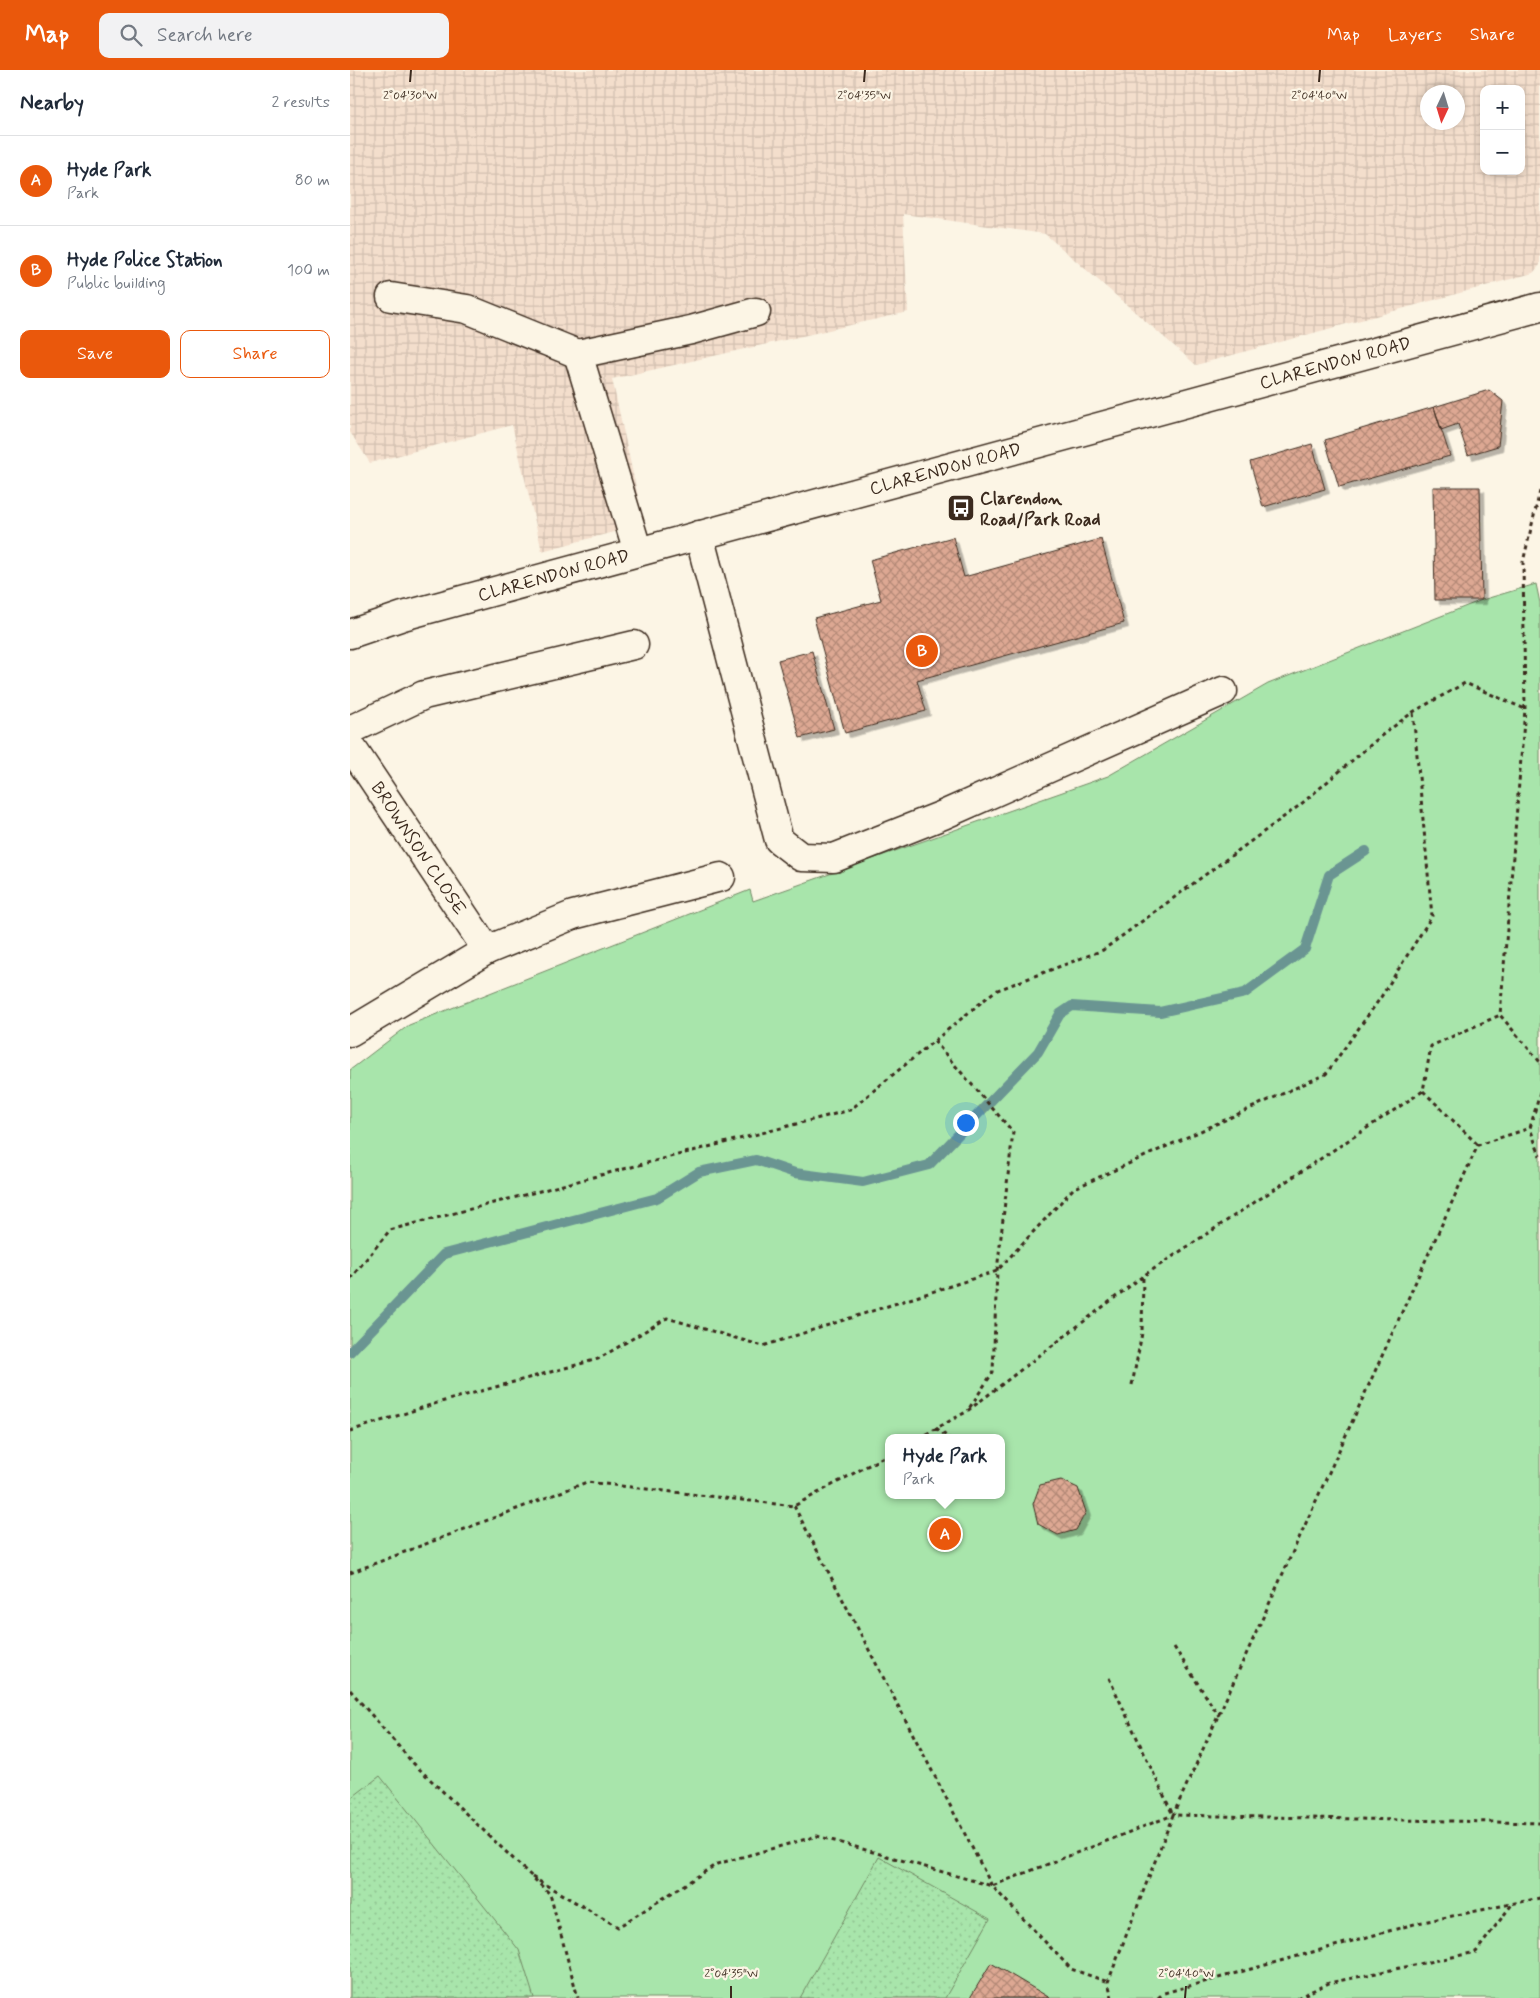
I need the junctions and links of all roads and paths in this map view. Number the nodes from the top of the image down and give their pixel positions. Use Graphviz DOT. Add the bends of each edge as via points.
graph roads {
  1 [pos="391,297"];
  2 [pos="1540,307"];
  3 [pos="756,312"];
  4 [pos="578,354"];
  5 [pos="1540,491"];
  6 [pos="700,535"];
  7 [pos="638,552"];
  8 [pos="350,634"];
  9 [pos="634,645"];
  10 [pos="1223,691"];
  11 [pos="1526,709"];
  12 [pos="1414,712"];
  13 [pos="350,730"];
  14 [pos="350,745"];
  15 [pos="721,877"];
  16 [pos="487,950"];
  17 [pos="1500,1015"];
  18 [pos="350,1032"];
  19 [pos="934,1041"];
  20 [pos="1540,1062"];
  21 [pos="1422,1091"];
  22 [pos="1540,1092"];
  23 [pos="1530,1128"];
  24 [pos="1478,1144"];
  25 [pos="1540,1156"];
  26 [pos="997,1271"];
  27 [pos="1144,1276"];
  28 [pos="350,1278"];
  29 [pos="1132,1385"];
  30 [pos="966,1412"];
  31 [pos="936,1428"];
  32 [pos="350,1431"];
  33 [pos="926,1434"];
  34 [pos="944,1434"];
  35 [pos="885,1456"];
  36 [pos="794,1506"];
  37 [pos="350,1573"];
  38 [pos="1174,1647"];
  39 [pos="1109,1678"];
  40 [pos="350,1690"];
  41 [pos="1219,1716"];
  42 [pos="1173,1815"];
  43 [pos="1540,1823"];
  44 [pos="532,1877"];
  45 [pos="992,1886"];
  46 [pos="1540,1898"];
  47 [pos="1513,1903"];
  48 [pos="1108,1982"];
  49 [pos="578,1998"];
  50 [pos="1112,1998"];
  51 [pos="1158,1998"];
  52 [pos="1297,1998"];
  1 -- 4 [label="street" via="467,309"];
  2 -- 6 [label="street, CLARENDON ROAD"];
  3 -- 4 [label="street" via="691,330"];
  4 -- 7 [label="street"];
  5 -- 11 [label="path" via="1523,562"];
  6 -- 7 [label="street, CLARENDON ROAD"];
  6 -- 10 [label="street" via="779,840 801,857 834,858 944,815"];
  7 -- 8 [label="street, CLARENDON ROAD" via="403,616"];
  9 -- 13 [label="street" via="424,695"];
  11 -- 12 [label="path" via="1465,683"];
  11 -- 17 [label="path"];
  12 -- 19 [label="path" via="1300,806 1104,950 995,991"];
  12 -- 26 [label="path" via="1432,916 1381,997 1326,1074 1073,1188"];
  14 -- 16 [label="street, BROWNSON CLOSE"];
  15 -- 16 [label="street" via="574,915"];
  16 -- 18 [label="street"];
  17 -- 20 [label="path"];
  17 -- 21 [label="path" via="1431,1046"];
  19 -- 26 [label="path" via="1013,1132"];
  19 -- 28 [label="path" via="850,1110 390,1230"];
  21 -- 24 [label="path"];
  21 -- 27 [label="path"];
  22 -- 23 [label="path"];
  23 -- 24 [label="path"];
  23 -- 25 [label="path"];
  24 -- 41 [label="path"];
  26 -- 30 [label="path" via="993,1372"];
  26 -- 32 [label="path" via="764,1346 667,1318 598,1359 437,1403"];
  27 -- 29 [label="path" via="1142,1332"];
  27 -- 30 [label="path"];
  30 -- 31 [label="path"];
  31 -- 33 [label="path"];
  31 -- 34 [label="path"];
  35 -- 36 [label="path"];
  36 -- 37 [label="path" via="587,1482"];
  36 -- 45 [label="path"];
  38 -- 41 [label="path"];
  39 -- 42 [label="path"];
  40 -- 44 [label="path" via="412,1762"];
  41 -- 42 [label="path"];
  42 -- 43 [label="path"];
  42 -- 45 [label="path"];
  42 -- 48 [label="path"];
  44 -- 45 [label="path" via="618,1927 717,1864 817,1836"];
  44 -- 49 [label="path" via="550,1894"];
  45 -- 48 [label="path" via="1071,1969"];
  46 -- 47 [label="path"];
  47 -- 51 [label="path" via="1408,1926 1164,1993"];
  47 -- 52 [label="path" via="1476,1952 1329,1984"];
  48 -- 50 [label="path"];
}
